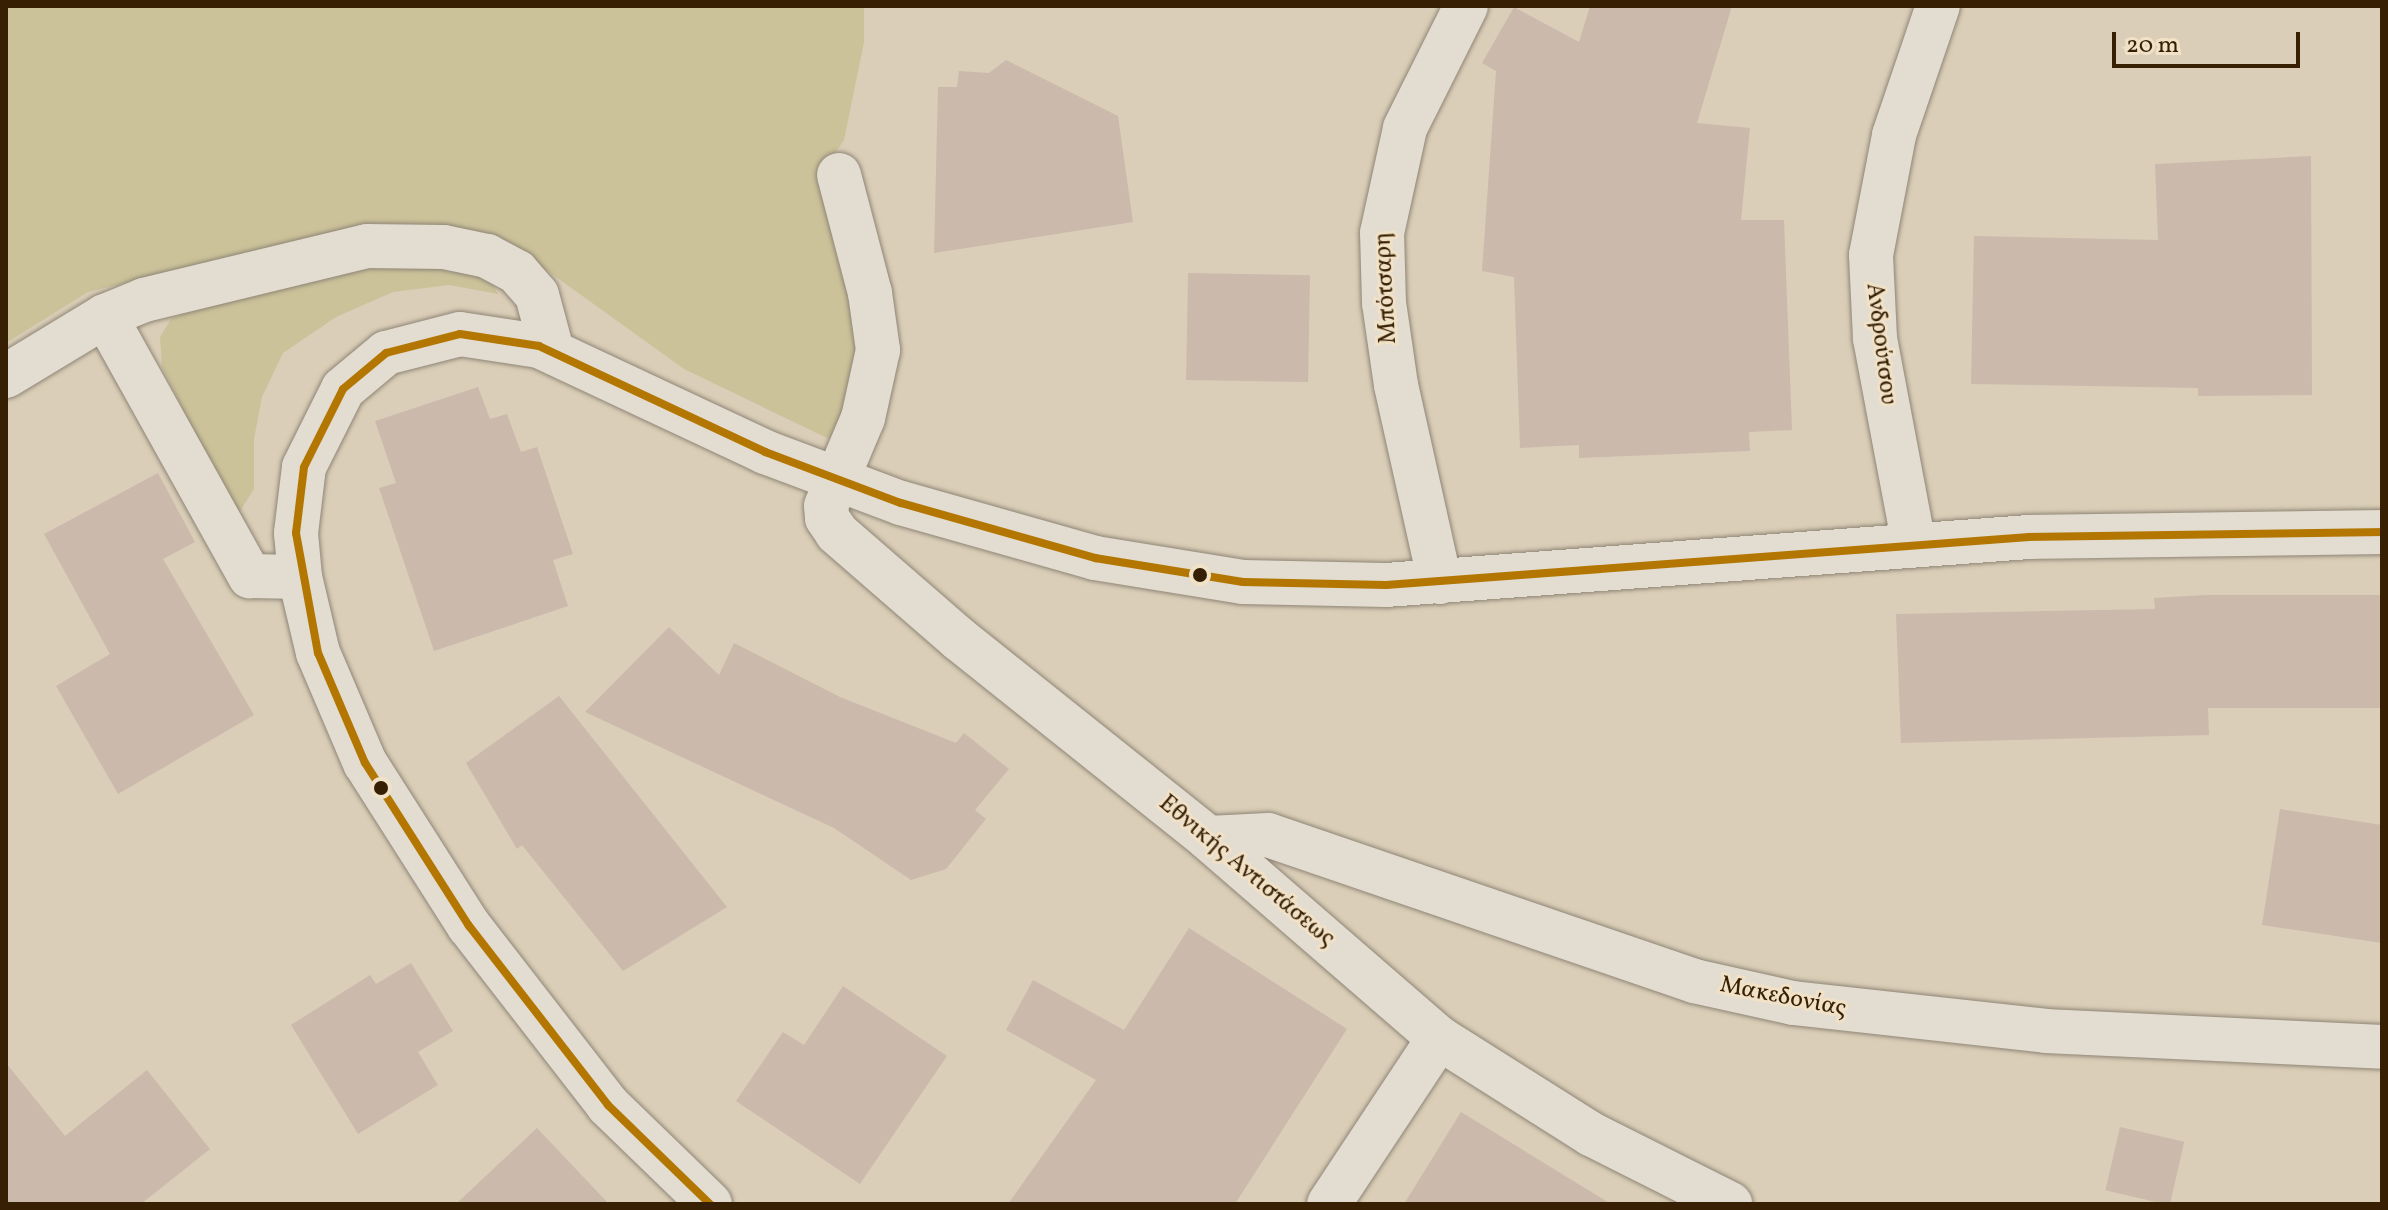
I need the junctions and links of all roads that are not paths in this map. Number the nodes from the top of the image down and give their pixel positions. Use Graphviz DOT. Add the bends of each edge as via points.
graph roads {
  1 [pos="1466,6"];
  2 [pos="1938,6"];
  3 [pos="839,175"];
  4 [pos="105,316"];
  5 [pos="552,351"];
  6 [pos="6,376"];
  7 [pos="836,480"];
  8 [pos="2382,532"];
  9 [pos="1914,545"];
  10 [pos="300,577"];
  11 [pos="1440,582"];
  12 [pos="1208,838"];
  13 [pos="1439,1038"];
  14 [pos="2382,1047"];
  15 [pos="710,1204"];
  16 [pos="1329,1204"];
  17 [pos="1730,1204"];
  1 -- 11 [label="street, Μπότσαρη" via="1405,128 1382,233 1384,303 1396,385"];
  2 -- 9 [label="street, Ανδρούτσου" via="1894,135 1871,255 1875,338"];
  3 -- 7 [label="street" via="870,293 878,350 863,418"];
  4 -- 5 [label="street" via="190,285 285,262 367,246 418,245 476,253 517,272 537,295"];
  4 -- 6 [label="street"];
  4 -- 10 [label="street" via="250,576"];
  5 -- 7 [label="street"];
  5 -- 10 [label="street" via="460,334 399,349 367,365 328,412 308,454 298,501"];
  7 -- 11 [label="street" via="1019,538 1171,572 1284,585"];
  7 -- 12 [label="street, Εθνικής Αντιστάσεως" via="825,512 851,547"];
  8 -- 9 [label="street" via="2132,533"];
  9 -- 11 [label="street"];
  10 -- 15 [label="street" via="310,629 346,722 424,861 608,1105"];
  12 -- 13 [label="street, Εθνικής Αντιστάσεως"];
  12 -- 14 [label="street, Μακεδονίας" via="1268,835 1679,976 1793,1003 1992,1027"];
  13 -- 16 [label="street"];
  13 -- 17 [label="street, Εθνικής Αντιστάσεως" via="1579,1127"];
}
